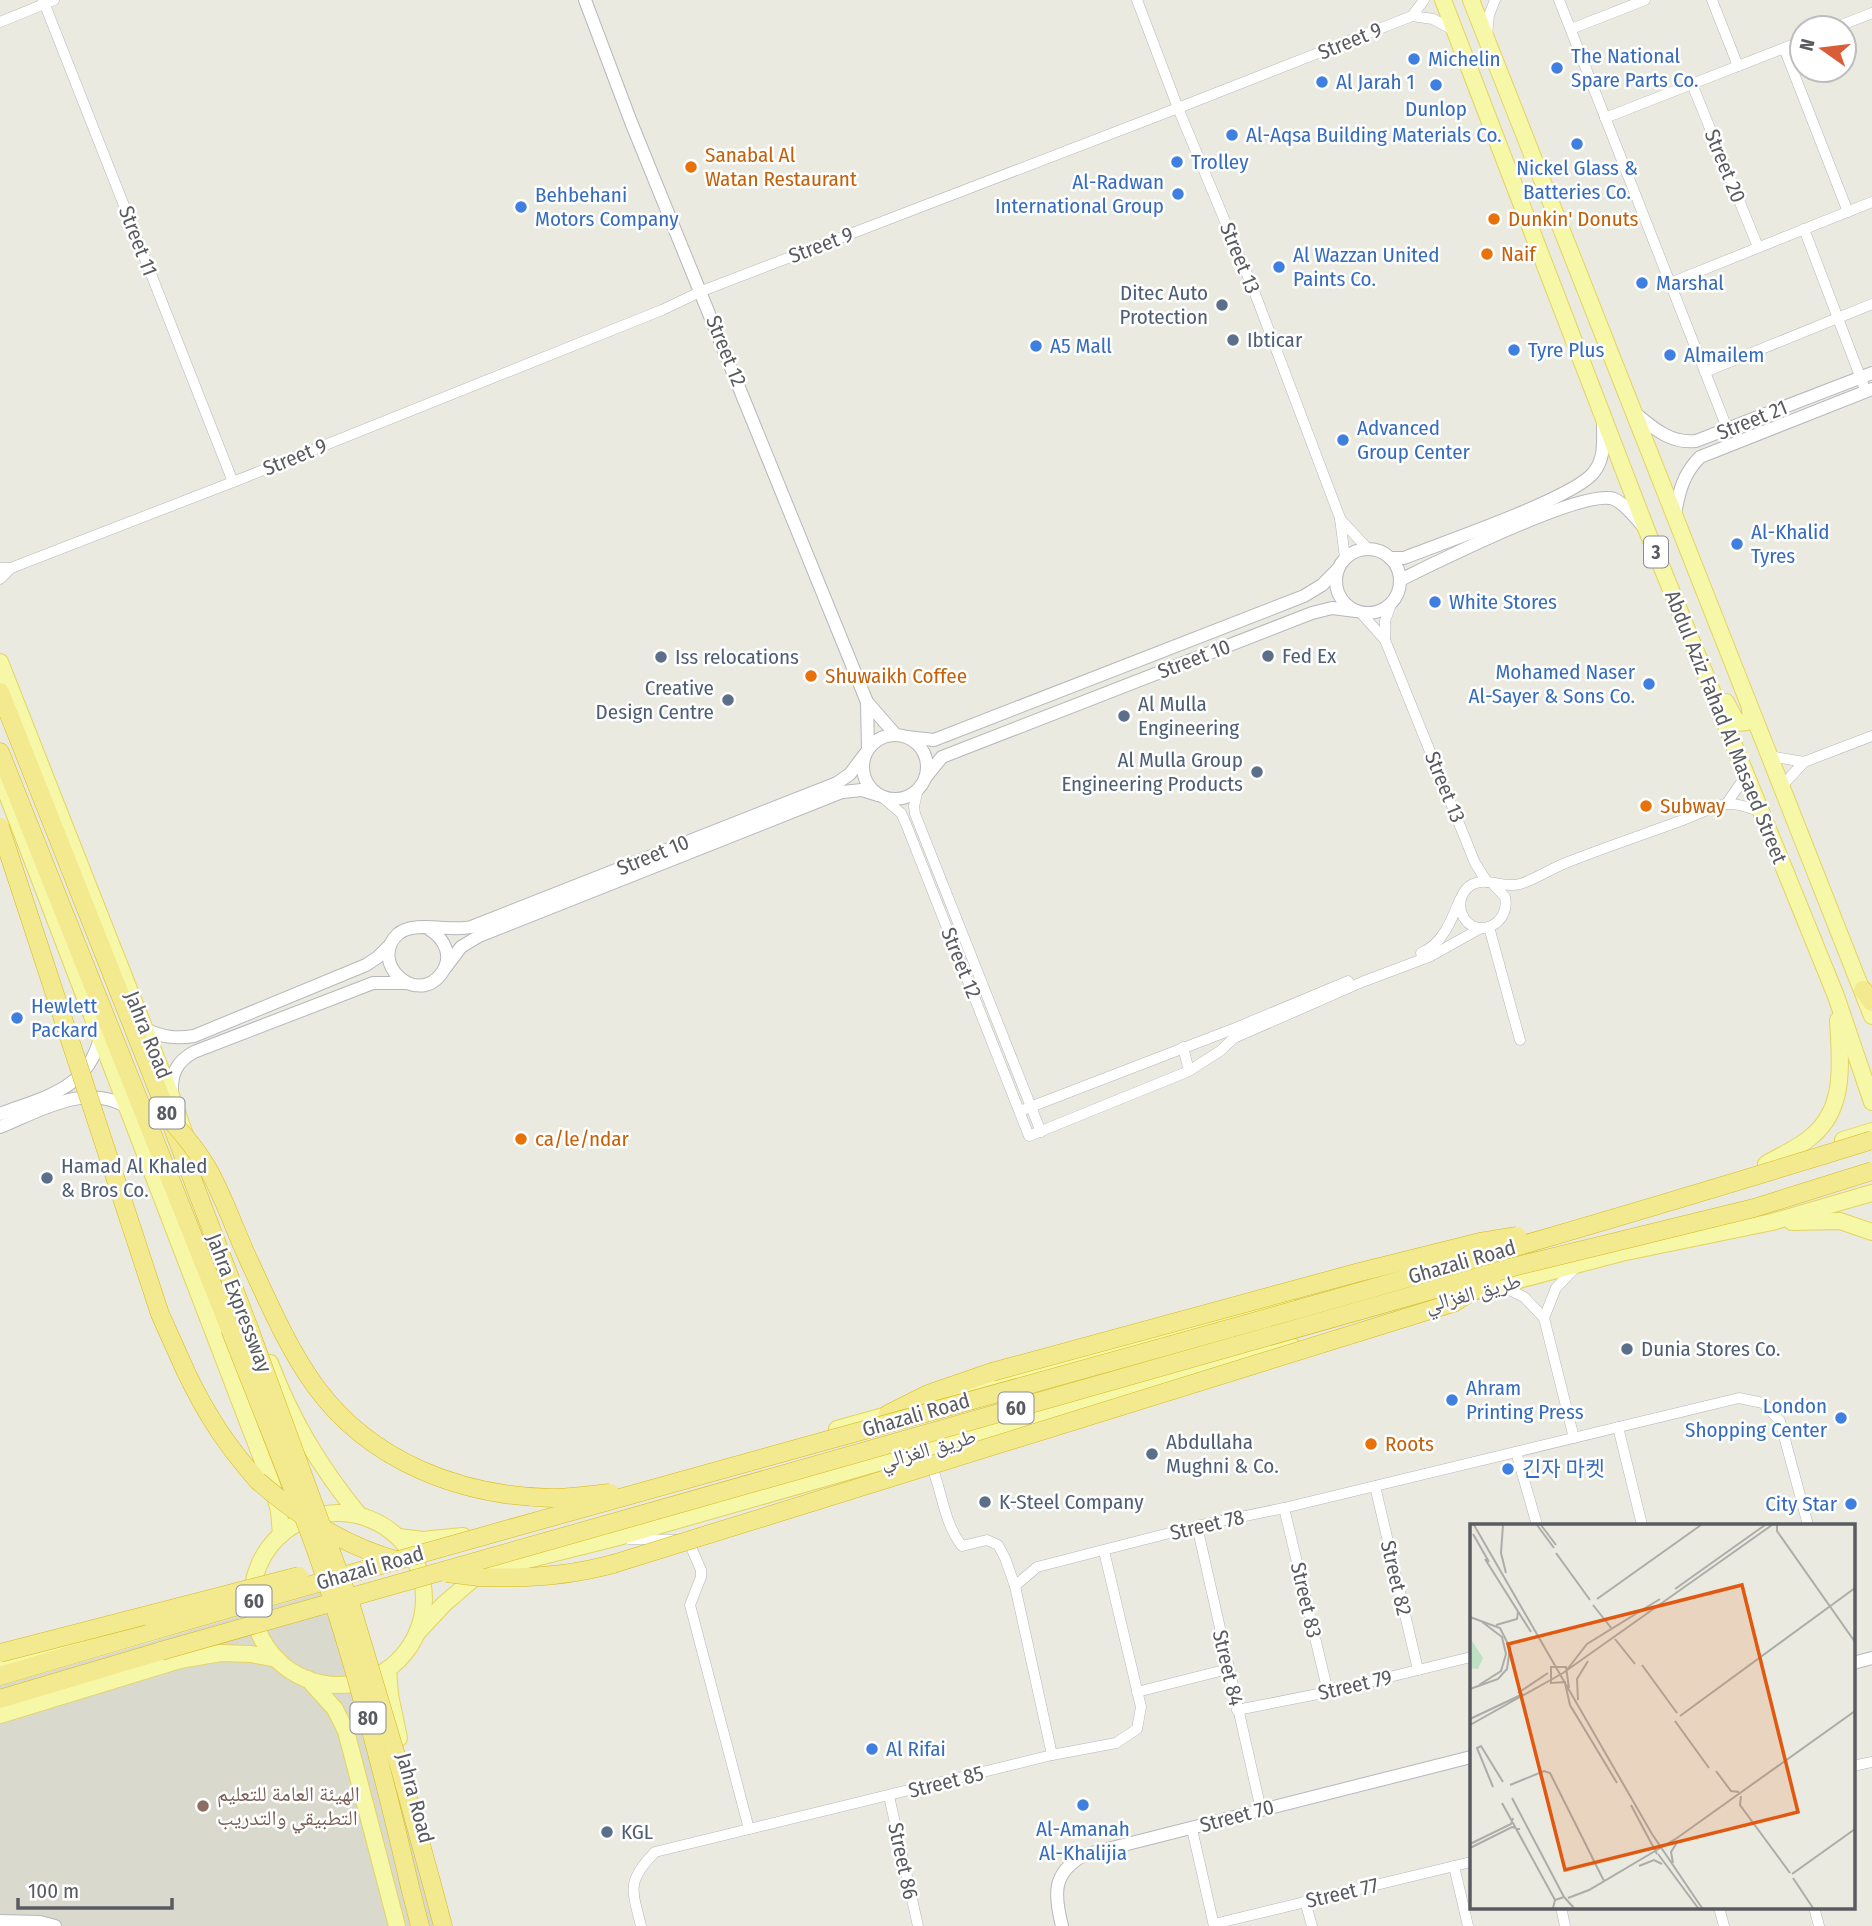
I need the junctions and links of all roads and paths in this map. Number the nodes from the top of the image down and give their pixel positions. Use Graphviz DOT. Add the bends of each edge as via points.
graph roads {
  1 [pos="585,0"];
  2 [pos="1137,0"];
  3 [pos="1424,0"];
  4 [pos="1443,0"];
  5 [pos="1471,0"];
  6 [pos="1495,0"];
  7 [pos="1559,0"];
  8 [pos="1645,0"];
  9 [pos="1712,0"];
  10 [pos="47,1"];
  11 [pos="1412,16"];
  12 [pos="0,22"];
  13 [pos="1571,29"];
  14 [pos="1455,31"];
  15 [pos="1487,40"];
  16 [pos="1788,46"];
  17 [pos="1784,48"];
  18 [pos="1738,66"];
  19 [pos="1692,84"];
  20 [pos="1178,108"];
  21 [pos="1605,118"];
  22 [pos="1872,202"];
  23 [pos="1848,212"];
  24 [pos="1804,229"];
  25 [pos="1758,247"];
  26 [pos="1670,283"];
  27 [pos="702,291"];
  28 [pos="1872,304"];
  29 [pos="1839,317"];
  30 [pos="1705,372"];
  31 [pos="1867,375"];
  32 [pos="1869,391"];
  33 [pos="1635,413"];
  34 [pos="1604,415"];
  35 [pos="1727,428"];
  36 [pos="233,482"];
  37 [pos="1675,514"];
  38 [pos="1340,518"];
  39 [pos="1647,531"];
  40 [pos="1368,549"];
  41 [pos="1390,558"];
  42 [pos="1342,564"];
  43 [pos="5,568"];
  44 [pos="0,579"];
  45 [pos="1400,580"];
  46 [pos="1676,601"];
  47 [pos="1391,604"];
  48 [pos="1359,612"];
  49 [pos="1385,640"];
  50 [pos="0,662"];
  51 [pos="0,692"];
  52 [pos="867,702"];
  53 [pos="1750,709"];
  54 [pos="901,736"];
  55 [pos="1872,736"];
  56 [pos="0,752"];
  57 [pos="866,752"];
  58 [pos="1769,756"];
  59 [pos="1804,762"];
  60 [pos="0,776"];
  61 [pos="1745,777"];
  62 [pos="921,784"];
  63 [pos="1782,786"];
  64 [pos="880,796"];
  65 [pos="1727,803"];
  66 [pos="1759,811"];
  67 [pos="0,827"];
  68 [pos="702,841"];
  69 [pos="1472,856"];
  70 [pos="1490,883"];
  71 [pos="1519,884"];
  72 [pos="1462,895"];
  73 [pos="1506,902"];
  74 [pos="1485,928"];
  75 [pos="429,929"];
  76 [pos="391,945"];
  77 [pos="445,967"];
  78 [pos="407,984"];
  79 [pos="1836,996"];
  80 [pos="1867,996"];
  81 [pos="1872,1016"];
  82 [pos="145,1029"];
  83 [pos="100,1038"];
  84 [pos="1520,1040"];
  85 [pos="1183,1047"];
  86 [pos="1189,1071"];
  87 [pos="172,1098"];
  88 [pos="1872,1102"];
  89 [pos="127,1107"];
  90 [pos="1025,1109"];
  91 [pos="0,1114"];
  92 [pos="169,1118"];
  93 [pos="0,1127"];
  94 [pos="1872,1131"];
  95 [pos="1041,1132"];
  96 [pos="1872,1140"];
  97 [pos="1766,1164"];
  98 [pos="1872,1171"];
  99 [pos="1872,1193"];
  100 [pos="1772,1222"];
  101 [pos="1587,1227"];
  102 [pos="1872,1232"];
  103 [pos="1579,1265"];
  104 [pos="1513,1267"];
  105 [pos="1498,1285"];
  106 [pos="1544,1318"];
  107 [pos="888,1414"];
  108 [pos="1618,1427"];
  109 [pos="1574,1438"];
  110 [pos="1517,1452"];
  111 [pos="915,1453"];
  112 [pos="1375,1486"];
  113 [pos="652,1490"];
  114 [pos="1284,1508"];
  115 [pos="359,1515"];
  116 [pos="1537,1524"];
  117 [pos="1642,1524"];
  118 [pos="1808,1524"];
  119 [pos="1197,1527"];
  120 [pos="281,1535"];
  121 [pos="399,1537"];
  122 [pos="615,1538"];
  123 [pos="1104,1551"];
  124 [pos="388,1563"];
  125 [pos="257,1573"];
  126 [pos="1015,1586"];
  127 [pos="417,1633"];
  128 [pos="0,1653"];
  129 [pos="1470,1657"];
  130 [pos="1872,1658"];
  131 [pos="277,1659"];
  132 [pos="1854,1663"];
  133 [pos="0,1665"];
  134 [pos="388,1669"];
  135 [pos="1228,1669"];
  136 [pos="1418,1670"];
  137 [pos="0,1676"];
  138 [pos="308,1679"];
  139 [pos="1137,1692"];
  140 [pos="1328,1692"];
  141 [pos="0,1699"];
  142 [pos="1237,1710"];
  143 [pos="0,1715"];
  144 [pos="1052,1755"];
  145 [pos="1470,1757"];
  146 [pos="1872,1762"];
  147 [pos="1854,1766"];
  148 [pos="889,1796"];
  149 [pos="1261,1810"];
  150 [pos="749,1829"];
  151 [pos="1192,1829"];
  152 [pos="1470,1862"];
  153 [pos="1454,1866"];
  154 [pos="1305,1901"];
  155 [pos="1561,1909"];
  156 [pos="1720,1909"];
  157 [pos="1815,1909"];
  158 [pos="0,1921"];
  159 [pos="417,1922"];
  160 [pos="1214,1925"];
  161 [pos="55,1926"];
  162 [pos="397,1926"];
  163 [pos="443,1926"];
  164 [pos="450,1926"];
  165 [pos="641,1926"];
  166 [pos="918,1926"];
  167 [pos="1062,1926"];
  168 [pos="1312,1926"];
  169 [pos="1468,1926"];
  170 [pos="1565,1926"];
  171 [pos="1724,1926"];
  172 [pos="1819,1926"];
  1 -- 27 [label="street, Street 12"];
  2 -- 20 [label="street, Street 13"];
  3 -- 11 [label="street"];
  4 -- 14 [label="main road, Abdul Aziz Fahad Al Masaed Street / 3"];
  5 -- 15 [label="main road, Abdul Aziz Fahad Al Masaed Street / 3"];
  6 -- 15 [label="street"];
  7 -- 13 [label="street"];
  8 -- 13 [label="street"];
  9 -- 18 [label="street"];
  10 -- 12 [label="street"];
  10 -- 36 [label="street, Street 11"];
  11 -- 14 [label="street" via="1433,19"];
  11 -- 20 [label="street, Street 9"];
  13 -- 21 [label="street"];
  14 -- 34 [label="main road, Abdul Aziz Fahad Al Masaed Street / 3"];
  15 -- 33 [label="main road, Abdul Aziz Fahad Al Masaed Street / 3"];
  16 -- 17 [label="street"];
  17 -- 18 [label="street"];
  17 -- 23 [label="street"];
  18 -- 19 [label="street"];
  19 -- 21 [label="street"];
  19 -- 25 [label="street, Street 20"];
  20 -- 27 [label="street, Street 9"];
  20 -- 38 [label="street, Street 13"];
  21 -- 26 [label="street"];
  22 -- 23 [label="street"];
  23 -- 24 [label="street"];
  24 -- 25 [label="street"];
  24 -- 29 [label="street"];
  25 -- 26 [label="street"];
  26 -- 30 [label="street"];
  27 -- 36 [label="street, Street 9"];
  27 -- 52 [label="street, Street 12"];
  28 -- 29 [label="street"];
  29 -- 30 [label="street"];
  29 -- 31 [label="street"];
  30 -- 35 [label="street"];
  31 -- 32 [label="street"];
  31 -- 35 [label="street, Street 21"];
  32 -- 37 [label="street, Street 21" via="1700,457 1681,485"];
  33 -- 35 [label="street, Street 21" via="1661,434 1687,442"];
  33 -- 37 [label="main road, Abdul Aziz Fahad Al Masaed Street / 3"];
  34 -- 39 [label="main road, Abdul Aziz Fahad Al Masaed Street / 3"];
  34 -- 41 [label="street" via="1602,456 1580,485 1404,558"];
  36 -- 43 [label="street, Street 9"];
  37 -- 53 [label="main road, Abdul Aziz Fahad Al Masaed Street / 3"];
  38 -- 40 [label="street, Street 13"];
  38 -- 42 [label="street, Street 13"];
  39 -- 45 [label="street" via="1614,499 1590,499"];
  39 -- 46 [label="main road, Abdul Aziz Fahad Al Masaed Street / 3"];
  40 -- 41 [label="street"];
  40 -- 42 [label="street" via="1355,551"];
  41 -- 45 [label="street"];
  42 -- 48 [label="street" via="1336,581 1338,593"];
  42 -- 54 [label="street, Street 10" via="1304,596 1040,699 934,740"];
  43 -- 44 [label="street"];
  45 -- 47 [label="street"];
  46 -- 53 [label="main road" via="1694,620 1732,717 1737,723 1747,722"];
  46 -- 61 [label="main road, Abdul Aziz Fahad Al Masaed Street / 3"];
  47 -- 48 [label="street" via="1380,611"];
  47 -- 49 [label="street"];
  48 -- 49 [label="street, Street 13"];
  48 -- 62 [label="street, Street 10" via="1332,608 1312,613 942,758"];
  49 -- 69 [label="street, Street 13"];
  50 -- 82 [label="main road, Jahra Road"];
  51 -- 92 [label="highway, Jahra Expressway / 80"];
  52 -- 54 [label="street, Street 12"];
  52 -- 57 [label="street, Street 12"];
  53 -- 58 [label="main road, Abdul Aziz Fahad Al Masaed Street / 3"];
  54 -- 57 [label="street" via="884,736"];
  54 -- 62 [label="street" via="922,749 927,769"];
  55 -- 59 [label="street"];
  56 -- 159 [label="highway, Jahra Expressway / 80, bridge" via="316,1552 368,1718"];
  57 -- 64 [label="street" via="863,772"];
  57 -- 68 [label="street, Street 10" via="837,783"];
  58 -- 59 [label="street"];
  58 -- 63 [label="main road, Abdul Aziz Fahad Al Masaed Street / 3"];
  59 -- 63 [label="street"];
  60 -- 83 [label="main road"];
  61 -- 65 [label="street"];
  61 -- 66 [label="main road, Abdul Aziz Fahad Al Masaed Street / 3"];
  62 -- 64 [label="street" via="901,798"];
  62 -- 90 [label="street, Street 12" via="915,814"];
  63 -- 80 [label="main road, Abdul Aziz Fahad Al Masaed Street / 3"];
  64 -- 68 [label="street, Street 10" via="862,790 842,792"];
  64 -- 90 [label="street, Street 12" via="901,813"];
  65 -- 66 [label="street"];
  65 -- 71 [label="street"];
  66 -- 79 [label="main road, Abdul Aziz Fahad Al Masaed Street / 3"];
  67 -- 104 [label="highway, bridge" via="160,1314 204,1410 228,1447 277,1498 320,1527 394,1560 480,1577 554,1576 593,1569 1453,1303"];
  68 -- 75 [label="street, Street 10" via="471,927"];
  68 -- 77 [label="street, Street 10" via="479,936 461,947"];
  69 -- 70 [label="street, Street 13"];
  69 -- 72 [label="street"];
  70 -- 71 [label="street"];
  70 -- 72 [label="street" via="1474,883"];
  70 -- 73 [label="street" via="1502,891"];
  71 -- 73 [label="street"];
  72 -- 74 [label="street" via="1466,921"];
  72 -- 85 [label="street" via="1447,928 1429,950"];
  73 -- 74 [label="street" via="1500,920"];
  74 -- 84 [label="street"];
  74 -- 86 [label="street" via="1431,956 1234,1038"];
  75 -- 76 [label="street" via="408,928"];
  75 -- 77 [label="street" via="445,944"];
  76 -- 78 [label="street" via="391,968"];
  76 -- 82 [label="street" via="366,965 194,1036 160,1036"];
  77 -- 78 [label="street" via="431,982"];
  78 -- 87 [label="street" via="373,983 194,1052 176,1067"];
  79 -- 88 [label="main road, Abdul Aziz Fahad Al Masaed Street / 3"];
  79 -- 97 [label="main road" via="1842,1070 1832,1108 1812,1136"];
  80 -- 81 [label="main road, Abdul Aziz Fahad Al Masaed Street / 3"];
  82 -- 87 [label="main road, Jahra Road"];
  83 -- 89 [label="main road"];
  83 -- 91 [label="street" via="94,1058 75,1082"];
  85 -- 86 [label="street"];
  85 -- 90 [label="street"];
  86 -- 95 [label="street"];
  87 -- 115 [label="main road, Jahra Road" via="285,1398 318,1463"];
  89 -- 93 [label="street" via="103,1097 78,1097"];
  89 -- 120 [label="main road" via="272,1485"];
  90 -- 95 [label="street, Street 12"];
  90 -- 95 [label="street, Street 12" via="1028,1136"];
  92 -- 113 [label="highway, bridge" via="209,1171 272,1309 315,1385 334,1410 379,1448 464,1487 508,1495 554,1498"];
  92 -- 163 [label="highway, Jahra Expressway / 80, bridge" via="334,1555"];
  94 -- 97 [label="main road"];
  96 -- 101 [label="highway, Ghazali Road / 60, bridge"];
  97 -- 107 [label="main road, طريق الغزالي" via="1533,1235"];
  98 -- 104 [label="highway, Ghazali Road / 60, bridge" via="1754,1208"];
  99 -- 100 [label="main road"];
  100 -- 102 [label="main road" via="1840,1221"];
  100 -- 103 [label="main road"];
  101 -- 107 [label="highway, bridge" via="1480,1242 992,1372 928,1394"];
  101 -- 113 [label="highway, Ghazali Road / 60, bridge"];
  103 -- 105 [label="main road, طريق الغزالي"];
  103 -- 106 [label="street" via="1556,1288"];
  104 -- 141 [label="highway, Ghazali Road / 60, bridge"];
  105 -- 106 [label="street" via="1524,1297"];
  105 -- 111 [label="main road, طريق الغزالي"];
  106 -- 109 [label="street"];
  107 -- 121 [label="main road, طريق الغزالي" via="457,1538"];
  108 -- 109 [label="street, Street 78"];
  108 -- 117 [label="street"];
  108 -- 118 [label="street, Street 78" via="1739,1398 1763,1403 1783,1428"];
  109 -- 110 [label="street, Street 78"];
  110 -- 112 [label="street, Street 78"];
  110 -- 116 [label="street"];
  111 -- 122 [label="main road, طريق الغزالي"];
  111 -- 126 [label="street" via="930,1462 957,1540 962,1546 987,1540 998,1545"];
  112 -- 114 [label="street, Street 78"];
  112 -- 136 [label="street, Street 82"];
  113 -- 124 [label="highway, Ghazali Road / 60, bridge"];
  114 -- 119 [label="street, Street 78"];
  114 -- 140 [label="street, Street 83"];
  115 -- 120 [label="main road" via="325,1513"];
  115 -- 121 [label="main road"];
  119 -- 123 [label="street, Street 78"];
  119 -- 135 [label="street, Street 84"];
  120 -- 125 [label="main road"];
  121 -- 127 [label="main road" via="423,1582 424,1608"];
  122 -- 127 [label="main road, طريق الغزالي" via="491,1569 444,1604"];
  122 -- 150 [label="street" via="678,1539 696,1554 701,1570 690,1605"];
  123 -- 126 [label="street, Street 78" via="1037,1567"];
  123 -- 139 [label="street, Street 85"];
  124 -- 128 [label="highway, bridge" via="348,1564"];
  124 -- 137 [label="highway, Ghazali Road / 60, bridge"];
  125 -- 131 [label="main road" via="253,1610 261,1635"];
  125 -- 133 [label="main road" via="200,1606"];
  126 -- 144 [label="street"];
  127 -- 134 [label="main road"];
  129 -- 136 [label="street, Street 79"];
  130 -- 132 [label="street"];
  131 -- 138 [label="main road"];
  131 -- 143 [label="main road" via="221,1653 180,1660"];
  134 -- 138 [label="main road" via="343,1685"];
  134 -- 164 [label="main road, Jahra Road" via="395,1721"];
  135 -- 139 [label="street"];
  135 -- 142 [label="street, Street 84"];
  136 -- 140 [label="street, Street 79"];
  138 -- 162 [label="main road" via="335,1709 346,1731"];
  139 -- 144 [label="street, Street 85" via="1141,1707 1137,1729 1116,1743"];
  140 -- 142 [label="street, Street 79"];
  142 -- 149 [label="street, Street 84"];
  144 -- 148 [label="street, Street 85"];
  145 -- 149 [label="street, Street 70"];
  146 -- 147 [label="street"];
  148 -- 150 [label="street, Street 85"];
  148 -- 166 [label="street, Street 86"];
  149 -- 151 [label="street, Street 70"];
  150 -- 165 [label="street, Street 85" via="654,1852 639,1869 632,1888"];
  151 -- 160 [label="street"];
  151 -- 167 [label="street, Street 70" via="1073,1861 1056,1895"];
  152 -- 153 [label="street, Street 77"];
  153 -- 154 [label="street, Street 77"];
  153 -- 169 [label="street"];
  154 -- 160 [label="street, Street 77"];
  154 -- 168 [label="street"];
  155 -- 170 [label="street"];
  156 -- 171 [label="street"];
  157 -- 172 [label="street"];
  158 -- 161 [label="street"];
}
